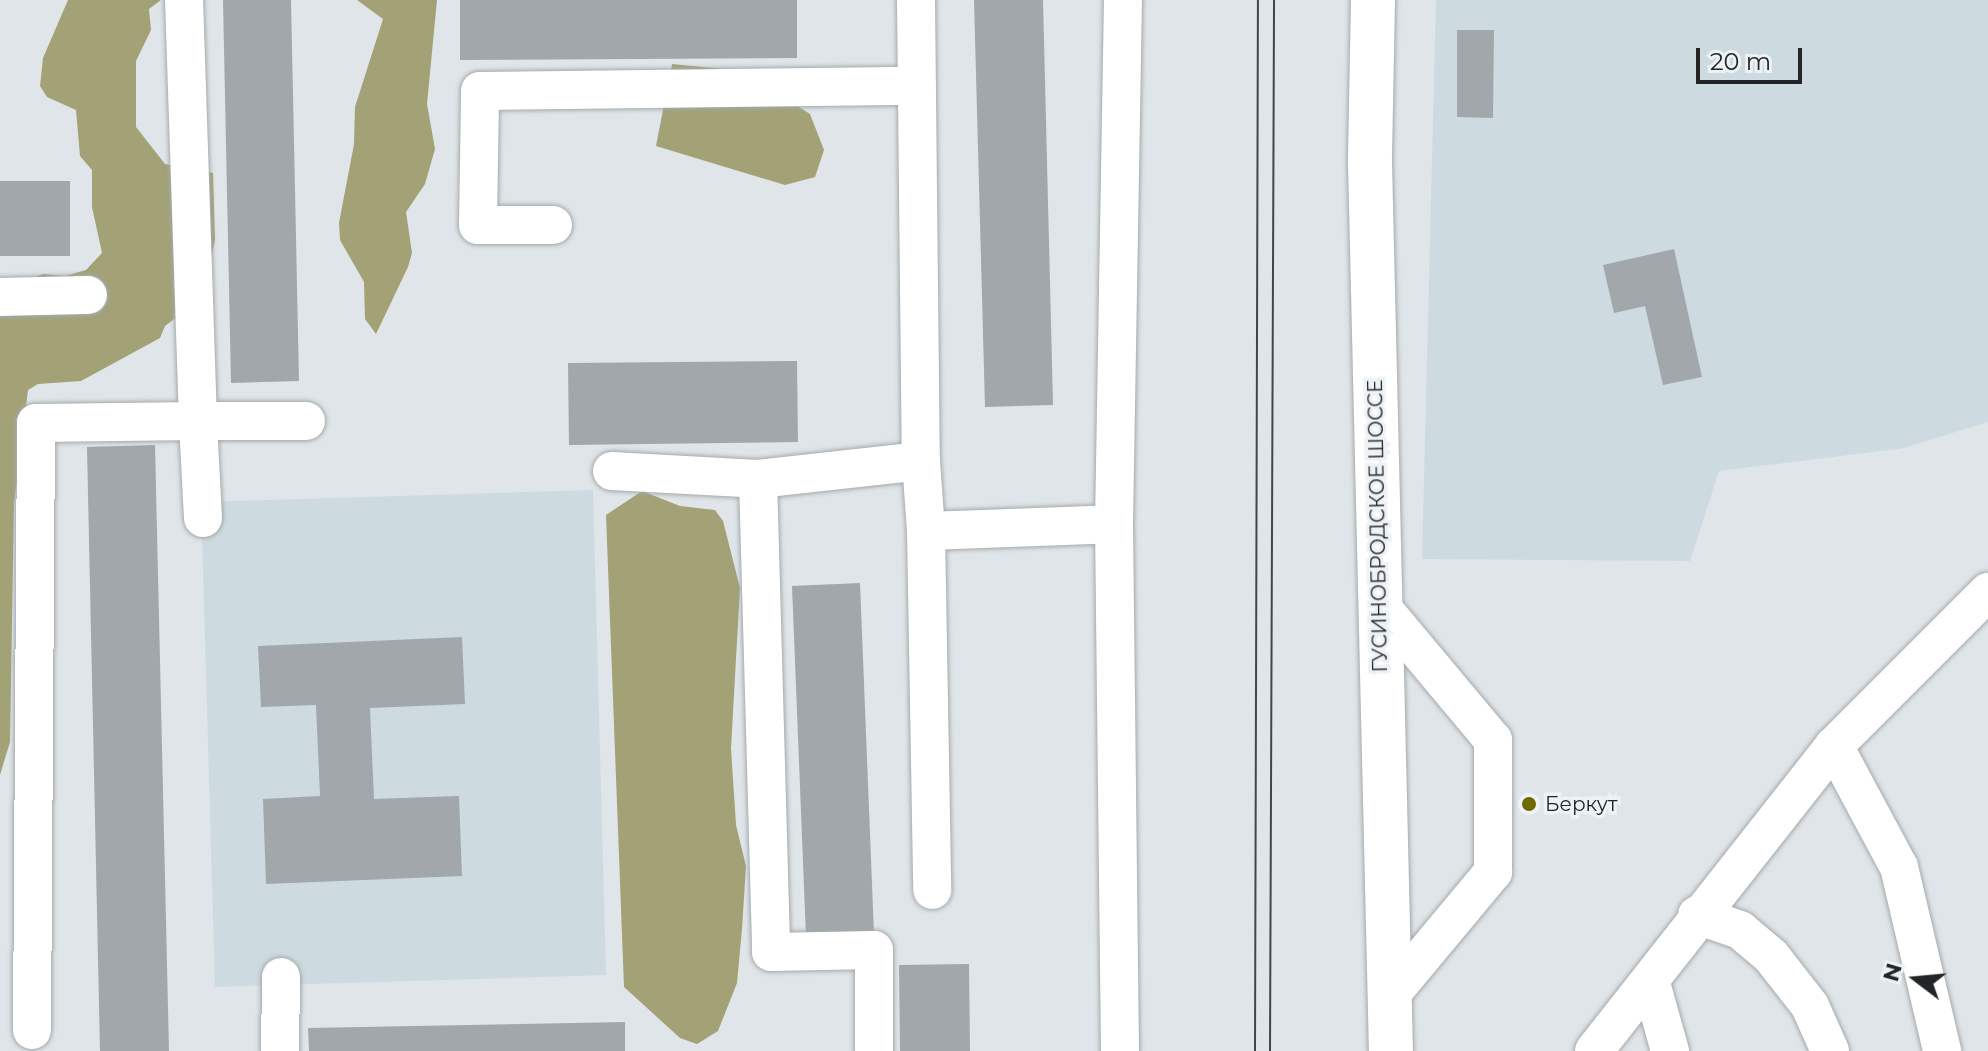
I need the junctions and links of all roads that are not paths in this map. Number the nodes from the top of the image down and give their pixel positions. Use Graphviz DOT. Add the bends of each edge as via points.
graph roads {
  1 [pos="184,0"];
  2 [pos="916,0"];
  3 [pos="1123,0"];
  4 [pos="1373,0"];
  5 [pos="917,86"];
  6 [pos="553,225"];
  7 [pos="88,295"];
  8 [pos="0,297"];
  9 [pos="198,421"];
  10 [pos="306,421"];
  11 [pos="921,461"];
  12 [pos="612,471"];
  13 [pos="758,479"];
  14 [pos="203,518"];
  15 [pos="1114,524"];
  16 [pos="926,531"];
  17 [pos="1988,592"];
  18 [pos="1380,605"];
  19 [pos="1834,746"];
  20 [pos="932,890"];
  21 [pos="1697,915"];
  22 [pos="281,977"];
  23 [pos="1651,983"];
  24 [pos="1388,998"];
  25 [pos="21,1037"];
  26 [pos="280,1051"];
  27 [pos="874,1051"];
  28 [pos="1120,1051"];
  29 [pos="1391,1051"];
  30 [pos="1594,1051"];
  31 [pos="1670,1051"];
  32 [pos="1830,1051"];
  33 [pos="1942,1051"];
  1 -- 9 [label="lane"];
  2 -- 5 [label="lane"];
  3 -- 15 [label="lane"];
  4 -- 18 [label="main road, ГУСИНОБРОДСКОЕ ШОССЕ" via="1370,163"];
  5 -- 6 [label="lane" via="480,91 478,225"];
  5 -- 11 [label="lane"];
  7 -- 8 [label="lane"];
  9 -- 10 [label="lane"];
  9 -- 14 [label="lane"];
  9 -- 25 [label="lane" via="36,423"];
  11 -- 13 [label="lane"];
  11 -- 16 [label="lane"];
  12 -- 13 [label="lane"];
  13 -- 27 [label="lane" via="771,952 874,950"];
  15 -- 16 [label="lane"];
  15 -- 28 [label="lane"];
  16 -- 20 [label="lane"];
  17 -- 19 [label="lane"];
  18 -- 24 [label="main road, ГУСИНОБРОДСКОЕ ШОССЕ"];
  18 -- 24 [label="lane" via="1493,740 1493,872"];
  19 -- 21 [label="lane"];
  19 -- 33 [label="lane" via="1899,867"];
  21 -- 23 [label="lane"];
  21 -- 32 [label="lane" via="1740,930 1771,956 1810,1006"];
  22 -- 26 [label="lane"];
  23 -- 30 [label="lane"];
  23 -- 31 [label="lane"];
  24 -- 29 [label="main road, ГУСИНОБРОДСКОЕ ШОССЕ"];
}
